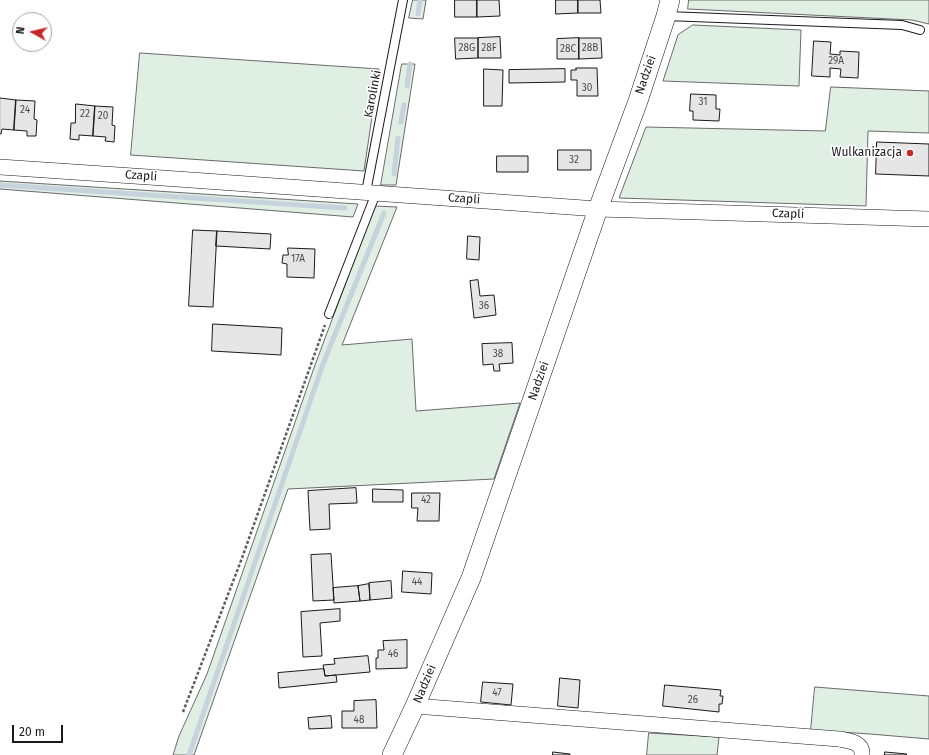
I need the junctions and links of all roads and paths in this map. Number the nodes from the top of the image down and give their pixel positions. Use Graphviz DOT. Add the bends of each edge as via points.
graph roads {
  1 [pos="403,0"];
  2 [pos="668,8"];
  3 [pos="920,30"];
  4 [pos="0,167"];
  5 [pos="371,193"];
  6 [pos="598,209"];
  7 [pos="929,219"];
  8 [pos="329,314"];
  9 [pos="415,706"];
  10 [pos="183,712"];
  11 [pos="392,755"];
  12 [pos="862,755"];
  1 -- 5 [label="lane, Karolinki"];
  2 -- 3 [label="lane" via="902,25"];
  2 -- 6 [label="street, Nadziei" via="638,101"];
  4 -- 5 [label="street, Czapli"];
  5 -- 6 [label="street, Czapli"];
  5 -- 8 [label="lane, Karolinki"];
  6 -- 7 [label="street, Czapli"];
  6 -- 9 [label="street, Nadziei" via="471,578"];
  8 -- 10 [label="path" via="242,558"];
  9 -- 11 [label="street, Nadziei"];
  9 -- 12 [label="street" via="839,739 860,745"];
}
